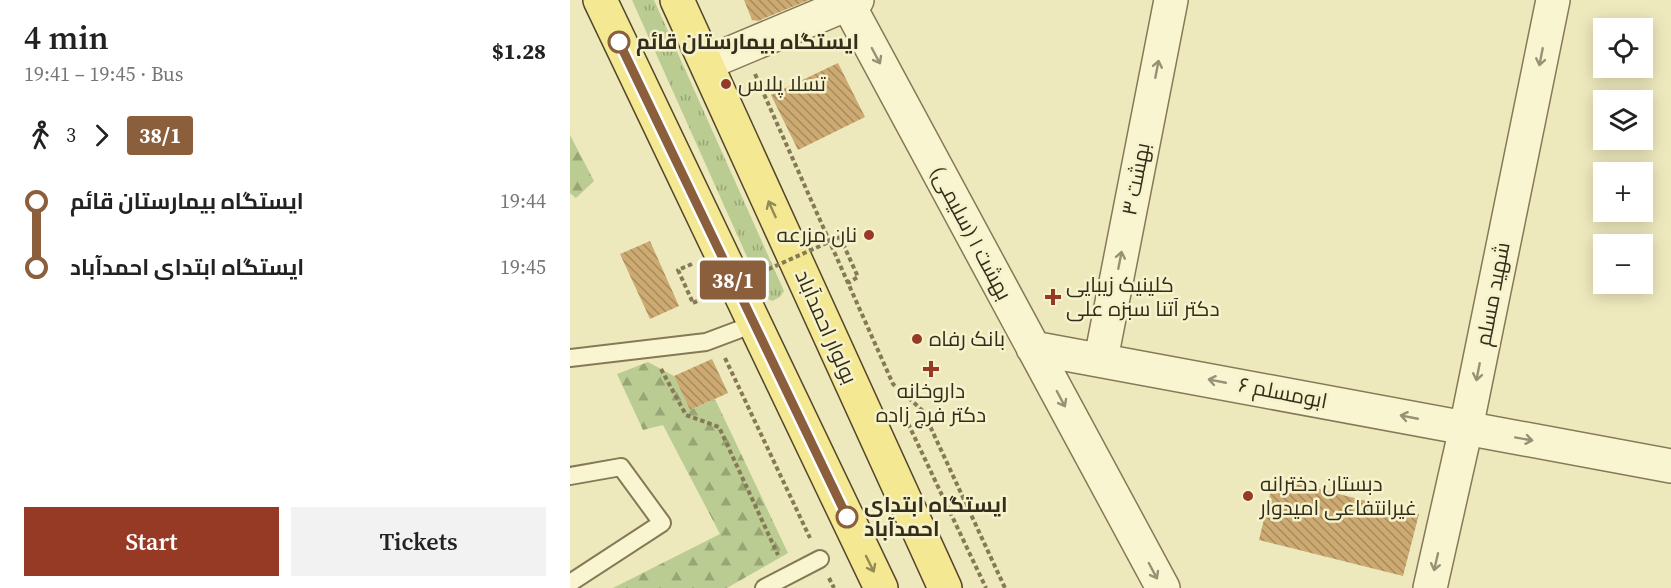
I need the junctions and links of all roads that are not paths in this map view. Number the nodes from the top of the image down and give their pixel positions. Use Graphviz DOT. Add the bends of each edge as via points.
graph roads {
  1 [pos="600,0"];
  2 [pos="677,0"];
  3 [pos="1170,0"];
  4 [pos="1553,0"];
  5 [pos="853,2"];
  6 [pos="707,63"];
  7 [pos="754,324"];
  8 [pos="1033,348"];
  9 [pos="570,358"];
  10 [pos="1101,359"];
  11 [pos="1466,428"];
  12 [pos="1671,466"];
  13 [pos="570,476"];
  14 [pos="820,560"];
  15 [pos="570,583"];
  16 [pos="764,588"];
  17 [pos="882,588"];
  18 [pos="945,588"];
  19 [pos="1163,588"];
  20 [pos="1430,588"];
  1 -- 7 [label="main road"];
  2 -- 6 [label="main road, بولوار احمدآباد"];
  10 -- 3 [label="street, بهشت ۳, one-way"];
  4 -- 11 [label="street, شهید مسلم, one-way"];
  5 -- 6 [label="street"];
  5 -- 8 [label="street, بهشت ۱ (سلیمی), one-way"];
  18 -- 6 [label="main road, بولوار احمدآباد, one-way"];
  7 -- 9 [label="lane" via="706,342"];
  7 -- 17 [label="main road, one-way"];
  8 -- 10 [label="street, ابومسلم ۶"];
  8 -- 19 [label="street, بهشت ۱ (سلیمی), one-way"];
  11 -- 10 [label="street, ابومسلم ۶, one-way"];
  11 -- 12 [label="street, ابومسلم ۶, one-way"];
  11 -- 20 [label="street, شهید مسلم, one-way"];
  13 -- 15 [label="lane" via="621,467 662,523"];
  14 -- 16 [label="lane"];
}
